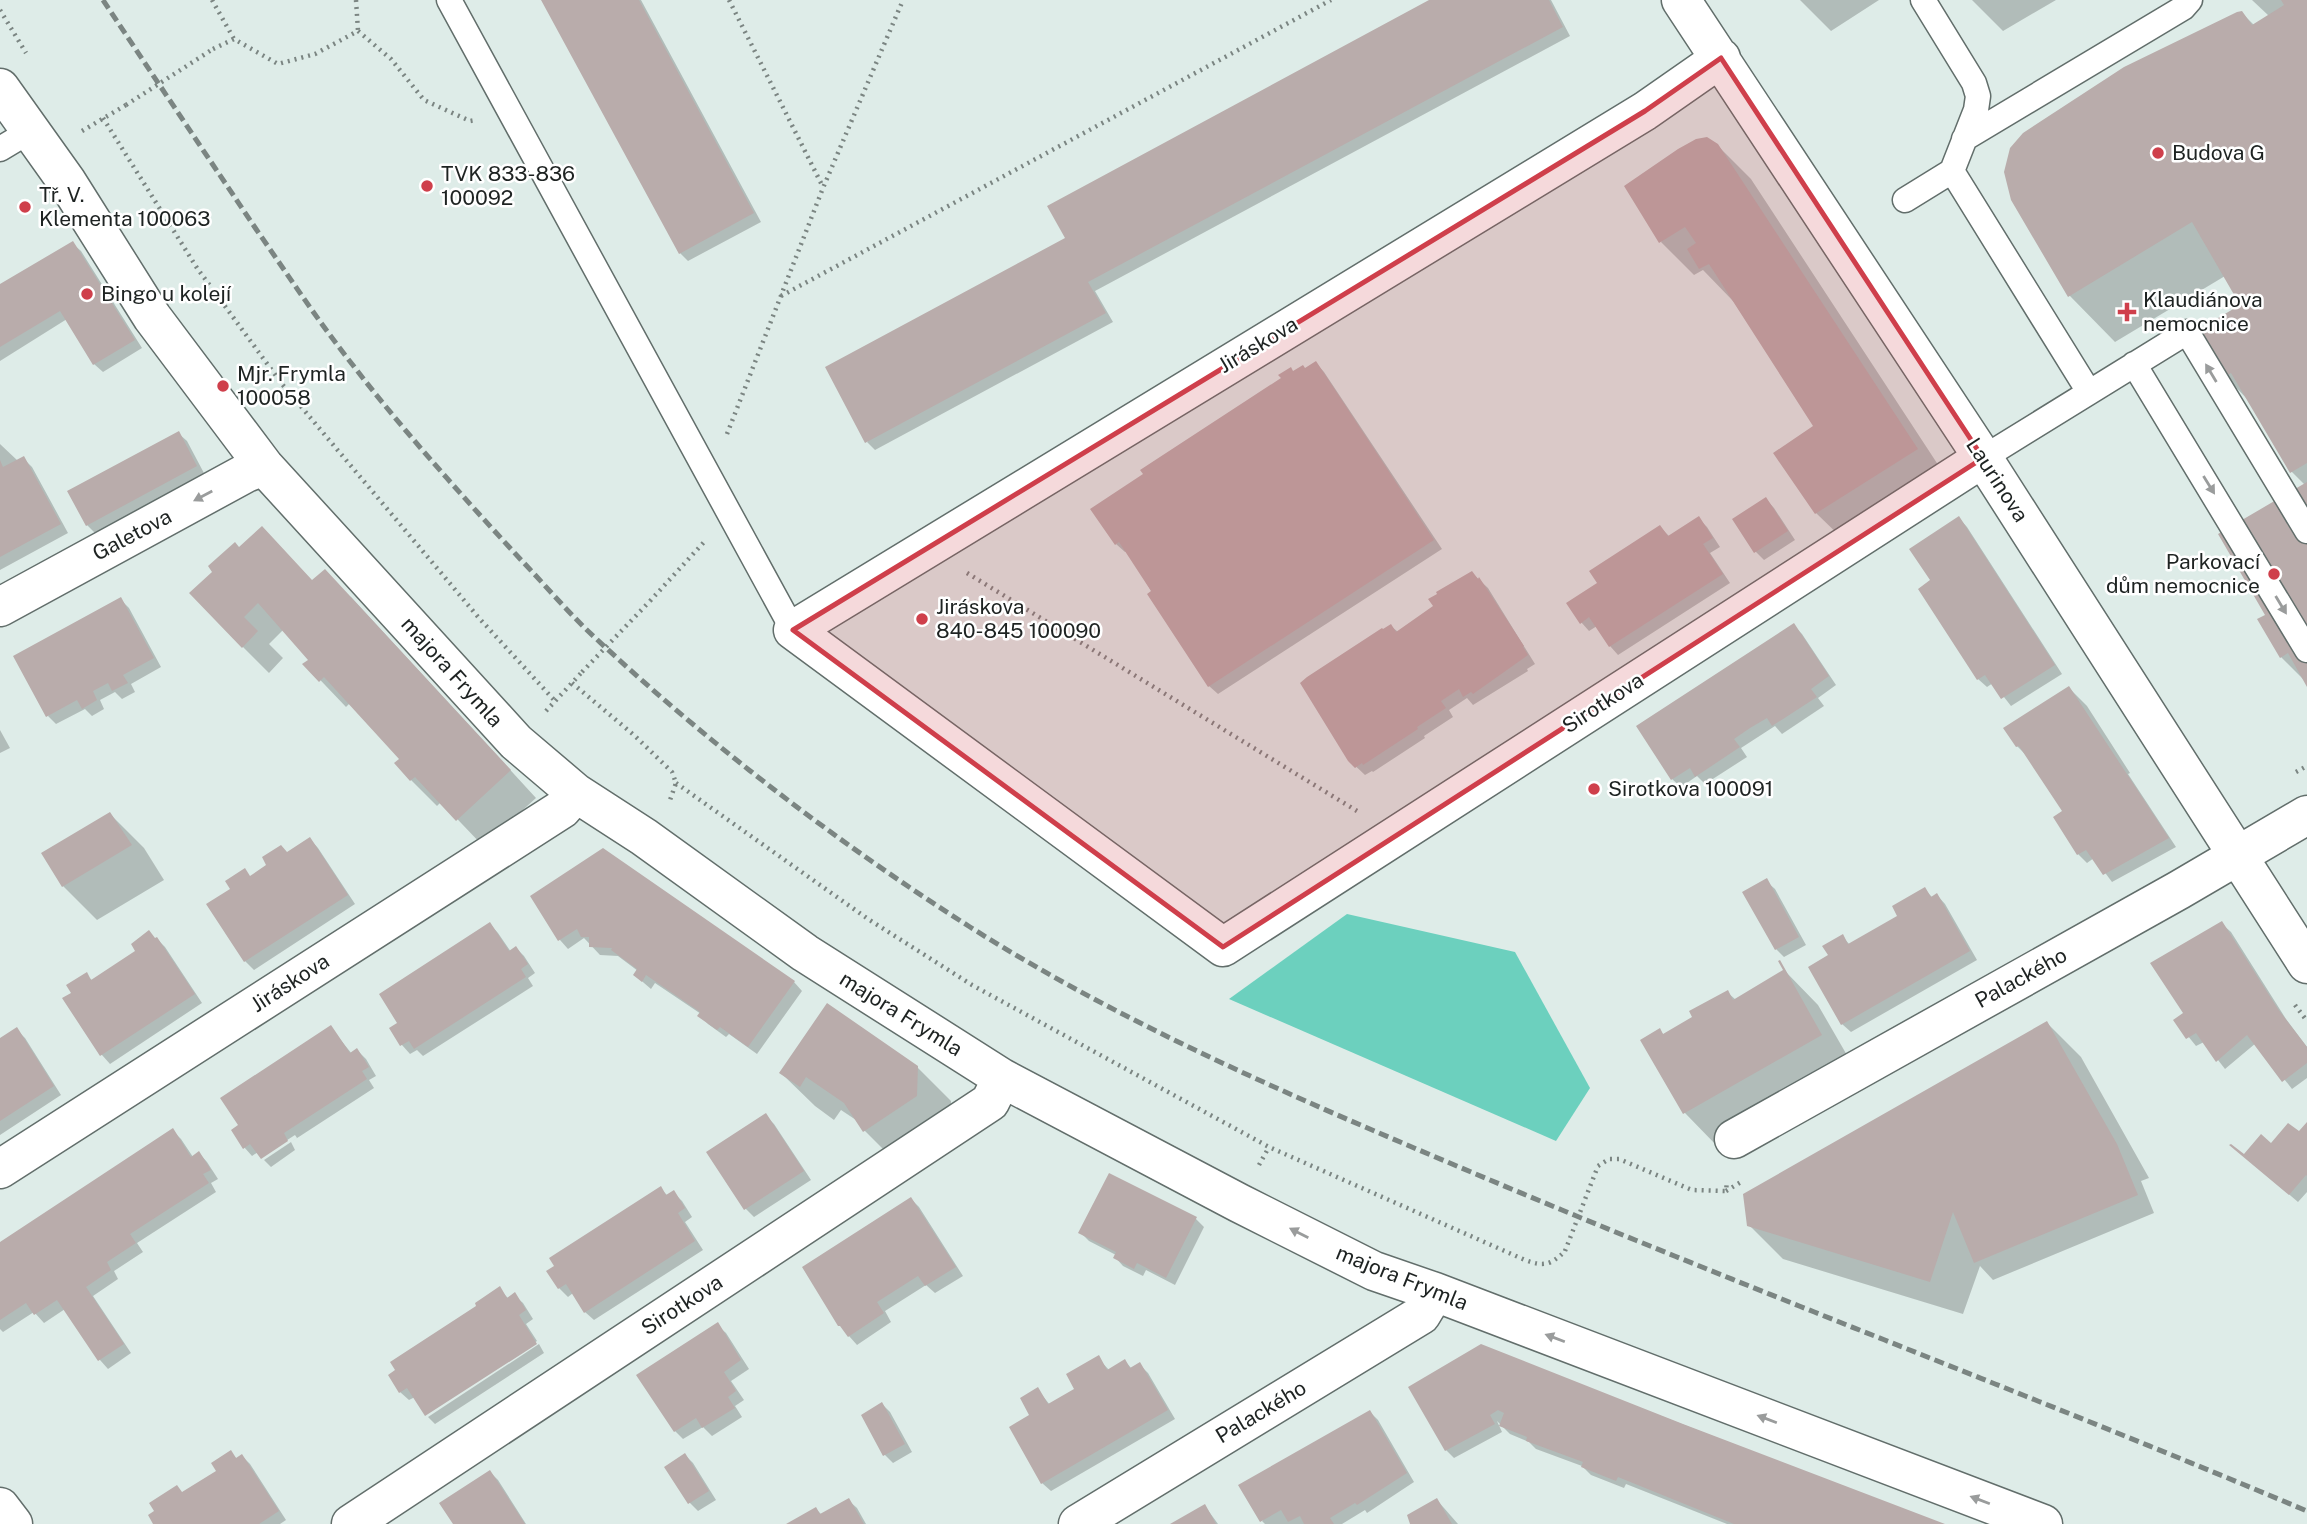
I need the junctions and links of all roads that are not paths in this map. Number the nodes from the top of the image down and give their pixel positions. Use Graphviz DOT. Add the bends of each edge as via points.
graph roads {
  1 [pos="449,0"];
  2 [pos="1681,0"];
  3 [pos="1923,0"];
  4 [pos="2190,0"];
  5 [pos="1721,58"];
  6 [pos="0,88"];
  7 [pos="1964,139"];
  8 [pos="15,140"];
  9 [pos="1952,171"];
  10 [pos="1905,200"];
  11 [pos="2134,364"];
  12 [pos="2090,392"];
  13 [pos="1983,458"];
  14 [pos="264,466"];
  15 [pos="2307,531"];
  16 [pos="0,607"];
  17 [pos="793,629"];
  18 [pos="2307,650"];
  19 [pos="576,793"];
  20 [pos="2307,815"];
  21 [pos="2237,856"];
  22 [pos="2307,964"];
  23 [pos="1002,1078"];
  24 [pos="1734,1139"];
  25 [pos="0,1169"];
  26 [pos="1436,1292"];
  27 [pos="0,1507"];
  28 [pos="13,1524"];
  29 [pos="351,1524"];
  30 [pos="1078,1524"];
  31 [pos="2043,1524"];
  1 -- 17 [label="lane"];
  2 -- 5 [label="street, Laurinova"];
  3 -- 7 [label="lane" via="1979,96"];
  4 -- 7 [label="lane"];
  5 -- 13 [label="street, Laurinova"];
  5 -- 17 [label="street, Jiráskova" via="1645,111"];
  6 -- 8 [label="street, majora Frymla"];
  7 -- 9 [label="lane"];
  8 -- 14 [label="street, majora Frymla" via="72,183 152,317"];
  9 -- 10 [label="lane"];
  9 -- 12 [label="lane"];
  11 -- 12 [label="lane"];
  15 -- 11 [label="lane, one-way" via="2187,332"];
  11 -- 18 [label="lane, one-way"];
  12 -- 13 [label="lane"];
  13 -- 17 [label="street, Sirotkova" via="1223,947"];
  13 -- 21 [label="street, Laurinova"];
  14 -- 16 [label="street, Galetova, one-way"];
  14 -- 19 [label="street, majora Frymla" via="492,710 516,742"];
  19 -- 23 [label="street, majora Frymla" via="805,953"];
  19 -- 25 [label="street, Jiráskova" via="562,809"];
  20 -- 21 [label="street, Palackého"];
  21 -- 22 [label="street, Laurinova"];
  21 -- 24 [label="street, Palackého"];
  26 -- 23 [label="street, majora Frymla, one-way" via="1362,1265"];
  23 -- 29 [label="street, Sirotkova" via="990,1102"];
  26 -- 30 [label="street, Palackého" via="1421,1315"];
  31 -- 26 [label="street, majora Frymla, one-way"];
  27 -- 28 [label="street"];
}
